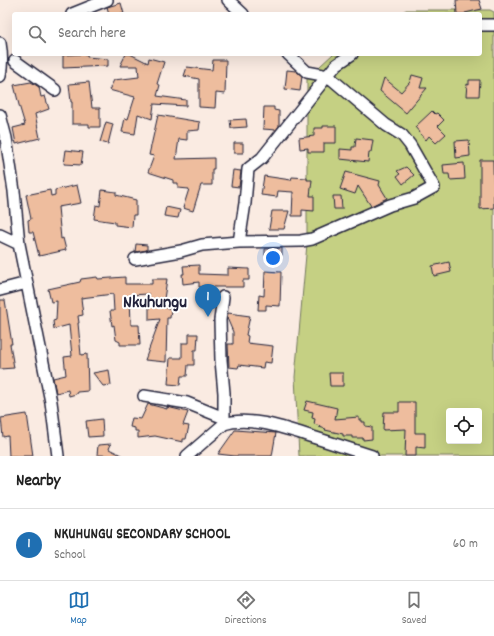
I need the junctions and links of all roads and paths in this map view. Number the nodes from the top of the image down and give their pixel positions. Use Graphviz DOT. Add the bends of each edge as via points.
graph roads {
  1 [pos="106,0"];
  2 [pos="228,0"];
  3 [pos="77,12"];
  4 [pos="242,12"];
  5 [pos="482,25"];
  6 [pos="494,25"];
  7 [pos="0,43"];
  8 [pos="290,56"];
  9 [pos="349,56"];
  10 [pos="18,57"];
  11 [pos="1,71"];
  12 [pos="328,76"];
  13 [pos="55,90"];
  14 [pos="0,115"];
  15 [pos="0,235"];
  16 [pos="239,242"];
  17 [pos="19,244"];
  18 [pos="135,259"];
  19 [pos="27,283"];
  20 [pos="0,290"];
  21 [pos="223,296"];
  22 [pos="144,396"];
  23 [pos="224,421"];
  24 [pos="58,456"];
  25 [pos="186,456"];
  26 [pos="372,456"];
  1 -- 3 [label="street"];
  2 -- 4 [label="street"];
  5 -- 6 [label="street"];
  7 -- 11 [label="street"];
  8 -- 12 [label="street" via="307,72"];
  9 -- 12 [label="street" via="336,65"];
  10 -- 11 [label="street"];
  10 -- 13 [label="street"];
  12 -- 16 [label="street" via="262,158 248,169"];
  12 -- 16 [label="street" via="386,125 402,135 434,187 414,198 390,205 312,239"];
  14 -- 17 [label="street" via="14,191"];
  15 -- 17 [label="street"];
  16 -- 18 [label="street" via="202,245"];
  17 -- 19 [label="street"];
  19 -- 20 [label="street"];
  19 -- 24 [label="street" via="51,402"];
  21 -- 23 [label="street" via="220,320"];
  22 -- 23 [label="street" via="187,404"];
  23 -- 25 [label="street"];
  23 -- 26 [label="street" via="274,425"];
}
